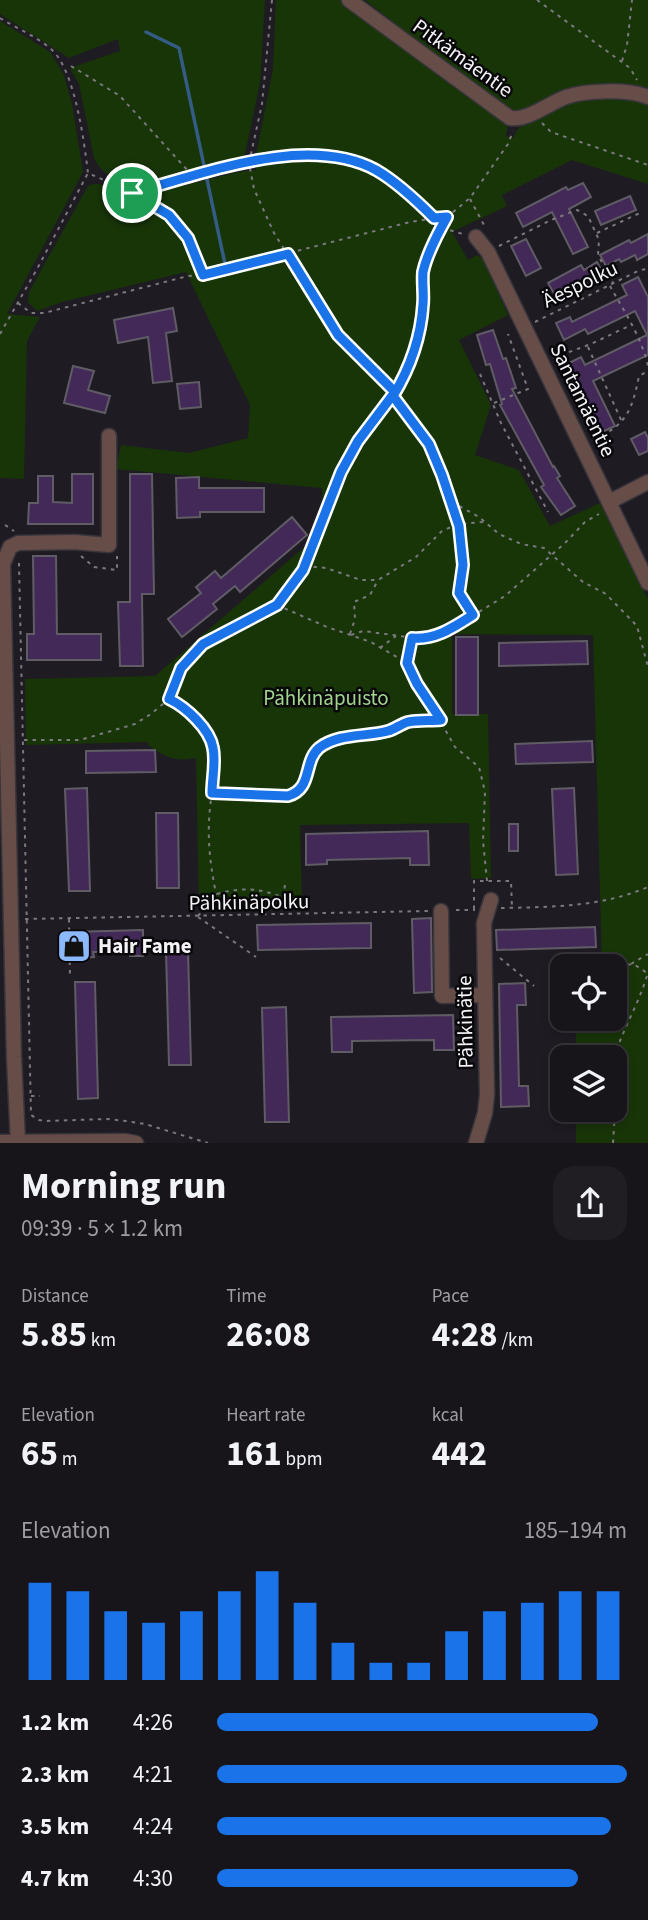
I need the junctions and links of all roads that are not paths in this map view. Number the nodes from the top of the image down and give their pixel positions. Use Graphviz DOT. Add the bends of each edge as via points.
graph roads {
  1 [pos="349,0"];
  2 [pos="645,96"];
  3 [pos="481,234"];
  4 [pos="109,436"];
  5 [pos="648,482"];
  6 [pos="610,504"];
  7 [pos="648,583"];
  8 [pos="489,905"];
  9 [pos="441,911"];
  10 [pos="485,995"];
  11 [pos="0,1142"];
  12 [pos="18,1142"];
  13 [pos="136,1143"];
  14 [pos="476,1143"];
  1 -- 2 [label="street, Pitkämäentie" via="515,119 580,94 634,92"];
  3 -- 6 [label="street, Santamäentie"];
  4 -- 12 [label="street" via="109,545 14,545 3,564"];
  5 -- 6 [label="street"];
  6 -- 7 [label="street, Santamäentie"];
  8 -- 10 [label="street, Pähkinätie" via="484,923"];
  9 -- 10 [label="street" via="443,996"];
  10 -- 14 [label="street, Pähkinätie" via="487,1095"];
  11 -- 12 [label="street"];
  12 -- 13 [label="street"];
}
